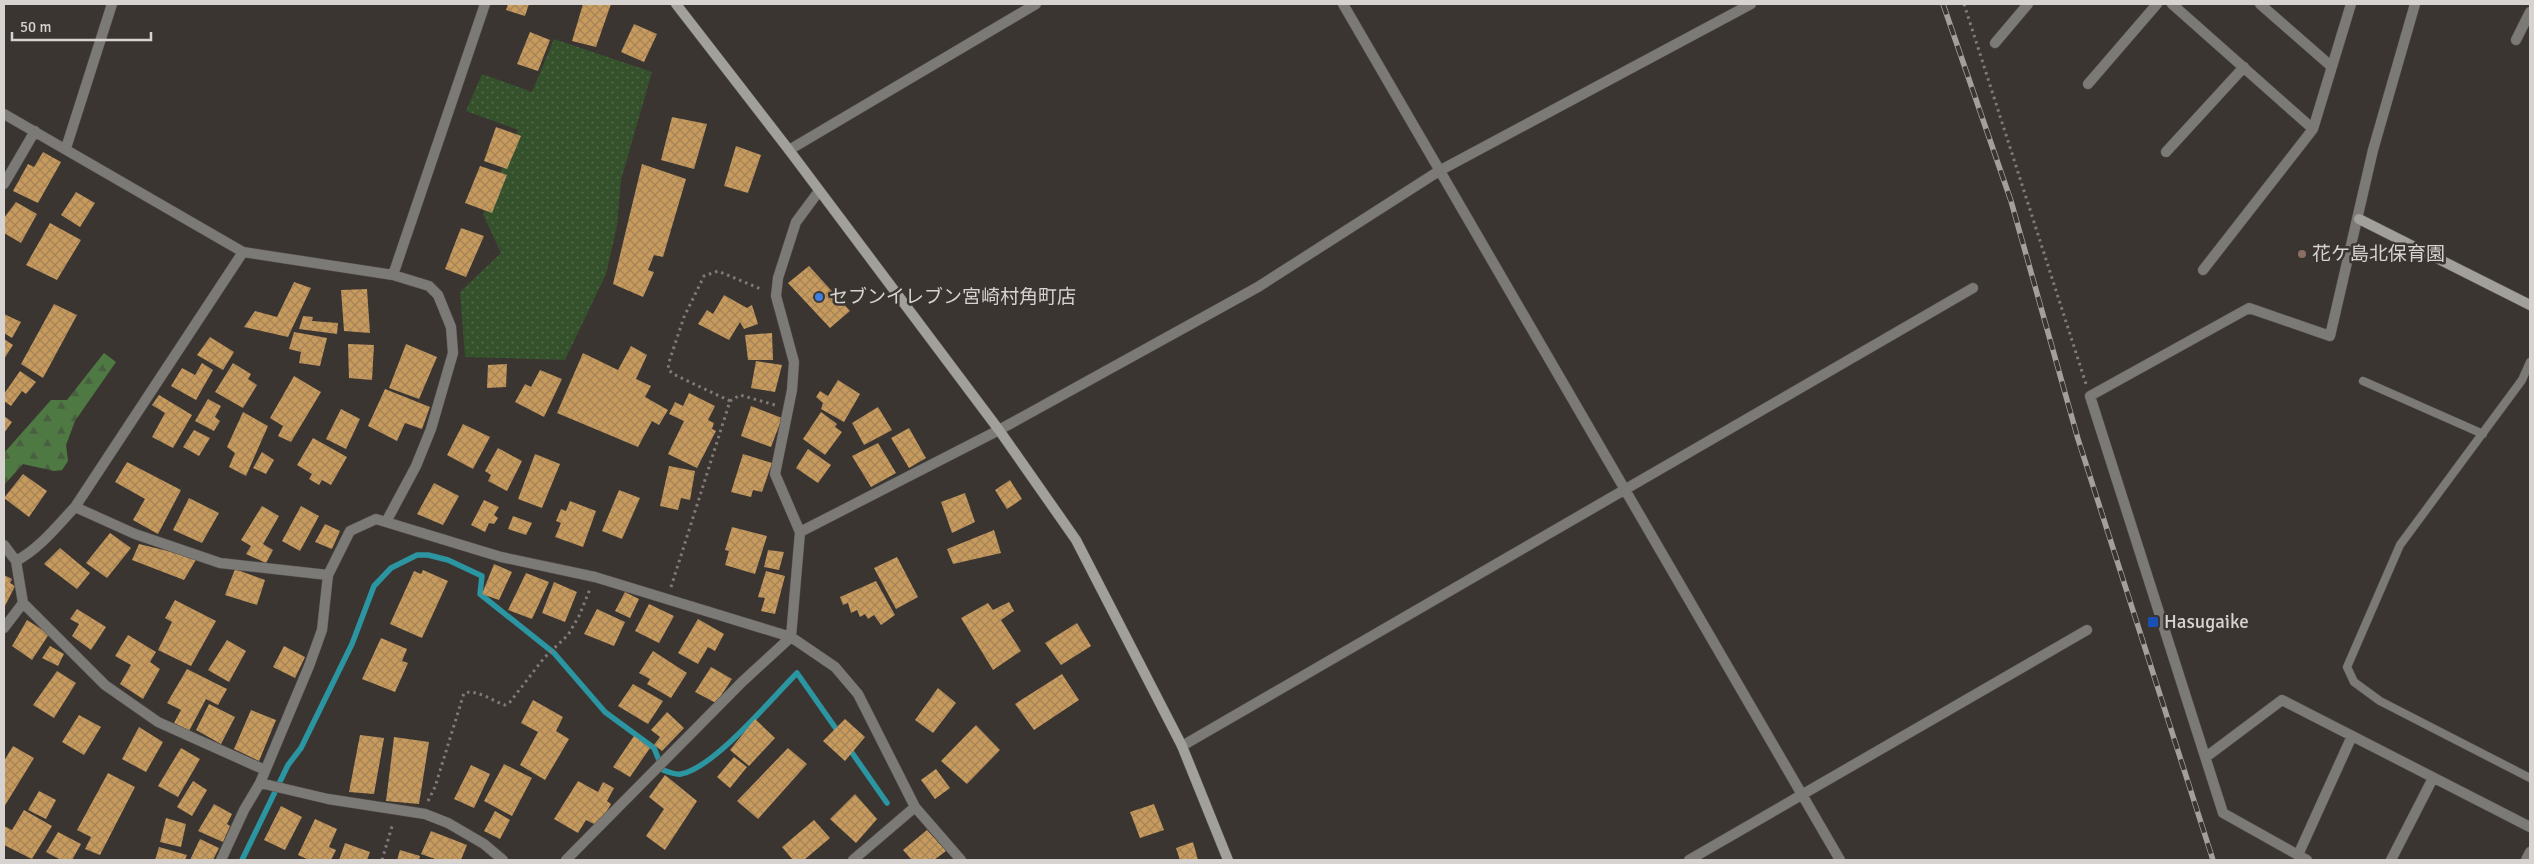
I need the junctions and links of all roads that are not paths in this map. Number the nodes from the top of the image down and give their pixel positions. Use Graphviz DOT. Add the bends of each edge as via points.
graph roads {
  1 [pos="112,4"];
  2 [pos="485,4"];
  3 [pos="676,4"];
  4 [pos="1036,4"];
  5 [pos="1343,4"];
  6 [pos="1750,4"];
  7 [pos="2028,4"];
  8 [pos="2157,4"];
  9 [pos="2172,4"];
  10 [pos="2260,4"];
  11 [pos="2351,4"];
  12 [pos="2415,4"];
  13 [pos="2530,12"];
  14 [pos="2516,40"];
  15 [pos="1995,43"];
  16 [pos="2244,67"];
  17 [pos="2332,67"];
  18 [pos="2088,84"];
  19 [pos="4,114"];
  20 [pos="2313,129"];
  21 [pos="35,131"];
  22 [pos="66,148"];
  23 [pos="789,150"];
  24 [pos="2166,152"];
  25 [pos="1439,171"];
  26 [pos="4,184"];
  27 [pos="819,191"];
  28 [pos="2359,219"];
  29 [pos="243,252"];
  30 [pos="2203,270"];
  31 [pos="393,275"];
  32 [pos="1973,288"];
  33 [pos="2530,305"];
  34 [pos="2530,362"];
  35 [pos="2363,381"];
  36 [pos="999,430"];
  37 [pos="2483,434"];
  38 [pos="1624,488"];
  39 [pos="75,507"];
  40 [pos="386,522"];
  41 [pos="800,532"];
  42 [pos="4,545"];
  43 [pos="16,561"];
  44 [pos="328,575"];
  45 [pos="23,604"];
  46 [pos="4,628"];
  47 [pos="2087,630"];
  48 [pos="791,637"];
  49 [pos="2352,736"];
  50 [pos="1182,746"];
  51 [pos="2206,757"];
  52 [pos="265,770"];
  53 [pos="2433,778"];
  54 [pos="2530,778"];
  55 [pos="260,783"];
  56 [pos="1800,795"];
  57 [pos="914,807"];
  58 [pos="2530,827"];
  59 [pos="2530,852"];
  60 [pos="2303,858"];
  61 [pos="221,860"];
  62 [pos="503,860"];
  63 [pos="566,860"];
  64 [pos="853,860"];
  65 [pos="961,860"];
  66 [pos="1228,860"];
  67 [pos="1689,860"];
  68 [pos="1840,860"];
  69 [pos="2391,860"];
  70 [pos="2526,860"];
  1 -- 22 [label="street"];
  2 -- 31 [label="street"];
  3 -- 23 [label="street"];
  4 -- 23 [label="street"];
  5 -- 25 [label="street"];
  6 -- 25 [label="street"];
  7 -- 15 [label="street"];
  8 -- 18 [label="street"];
  9 -- 16 [label="street"];
  10 -- 17 [label="street"];
  11 -- 17 [label="street"];
  12 -- 28 [label="street" via="2374,150"];
  13 -- 14 [label="street"];
  16 -- 20 [label="street"];
  16 -- 24 [label="street"];
  17 -- 20 [label="street"];
  19 -- 21 [label="street"];
  20 -- 30 [label="street"];
  21 -- 22 [label="street"];
  21 -- 26 [label="street"];
  22 -- 29 [label="street"];
  23 -- 27 [label="street"];
  25 -- 36 [label="street" via="1258,287"];
  25 -- 38 [label="street"];
  27 -- 36 [label="street"];
  27 -- 41 [label="street" via="796,222 778,278 776,295 794,362 789,410 775,474"];
  28 -- 33 [label="street"];
  28 -- 51 [label="street" via="2330,336 2249,308 2090,396"];
  29 -- 31 [label="street"];
  29 -- 39 [label="street"];
  31 -- 40 [label="street" via="429,286 438,295 450,327 452,353 431,429 416,466"];
  32 -- 38 [label="street"];
  34 -- 37 [label="lane" via="2522,380"];
  35 -- 37 [label="lane"];
  36 -- 41 [label="street"];
  36 -- 50 [label="street" via="1076,540"];
  37 -- 54 [label="lane" via="2400,545 2348,667 2354,682 2380,700"];
  38 -- 50 [label="street"];
  38 -- 56 [label="street"];
  39 -- 43 [label="street" via="46,539"];
  39 -- 44 [label="street" via="135,534 220,563"];
  40 -- 44 [label="street" via="376,519 350,531"];
  40 -- 48 [label="street" via="502,557 595,577"];
  41 -- 48 [label="street"];
  42 -- 43 [label="street"];
  43 -- 45 [label="street"];
  44 -- 52 [label="street" via="322,630"];
  45 -- 46 [label="street"];
  45 -- 52 [label="street" via="105,685 158,722"];
  47 -- 56 [label="street"];
  48 -- 57 [label="street" via="835,667 858,694"];
  48 -- 63 [label="street" via="742,682"];
  49 -- 51 [label="street" via="2282,700"];
  49 -- 53 [label="street"];
  49 -- 60 [label="street"];
  50 -- 66 [label="street"];
  51 -- 60 [label="street" via="2223,812"];
  52 -- 55 [label="street"];
  53 -- 58 [label="street"];
  53 -- 69 [label="street"];
  55 -- 61 [label="street"];
  55 -- 62 [label="street" via="342,801 422,813 448,823 484,844"];
  56 -- 67 [label="street"];
  56 -- 68 [label="street"];
  57 -- 64 [label="street"];
  57 -- 65 [label="street"];
  59 -- 70 [label="street"];
}
